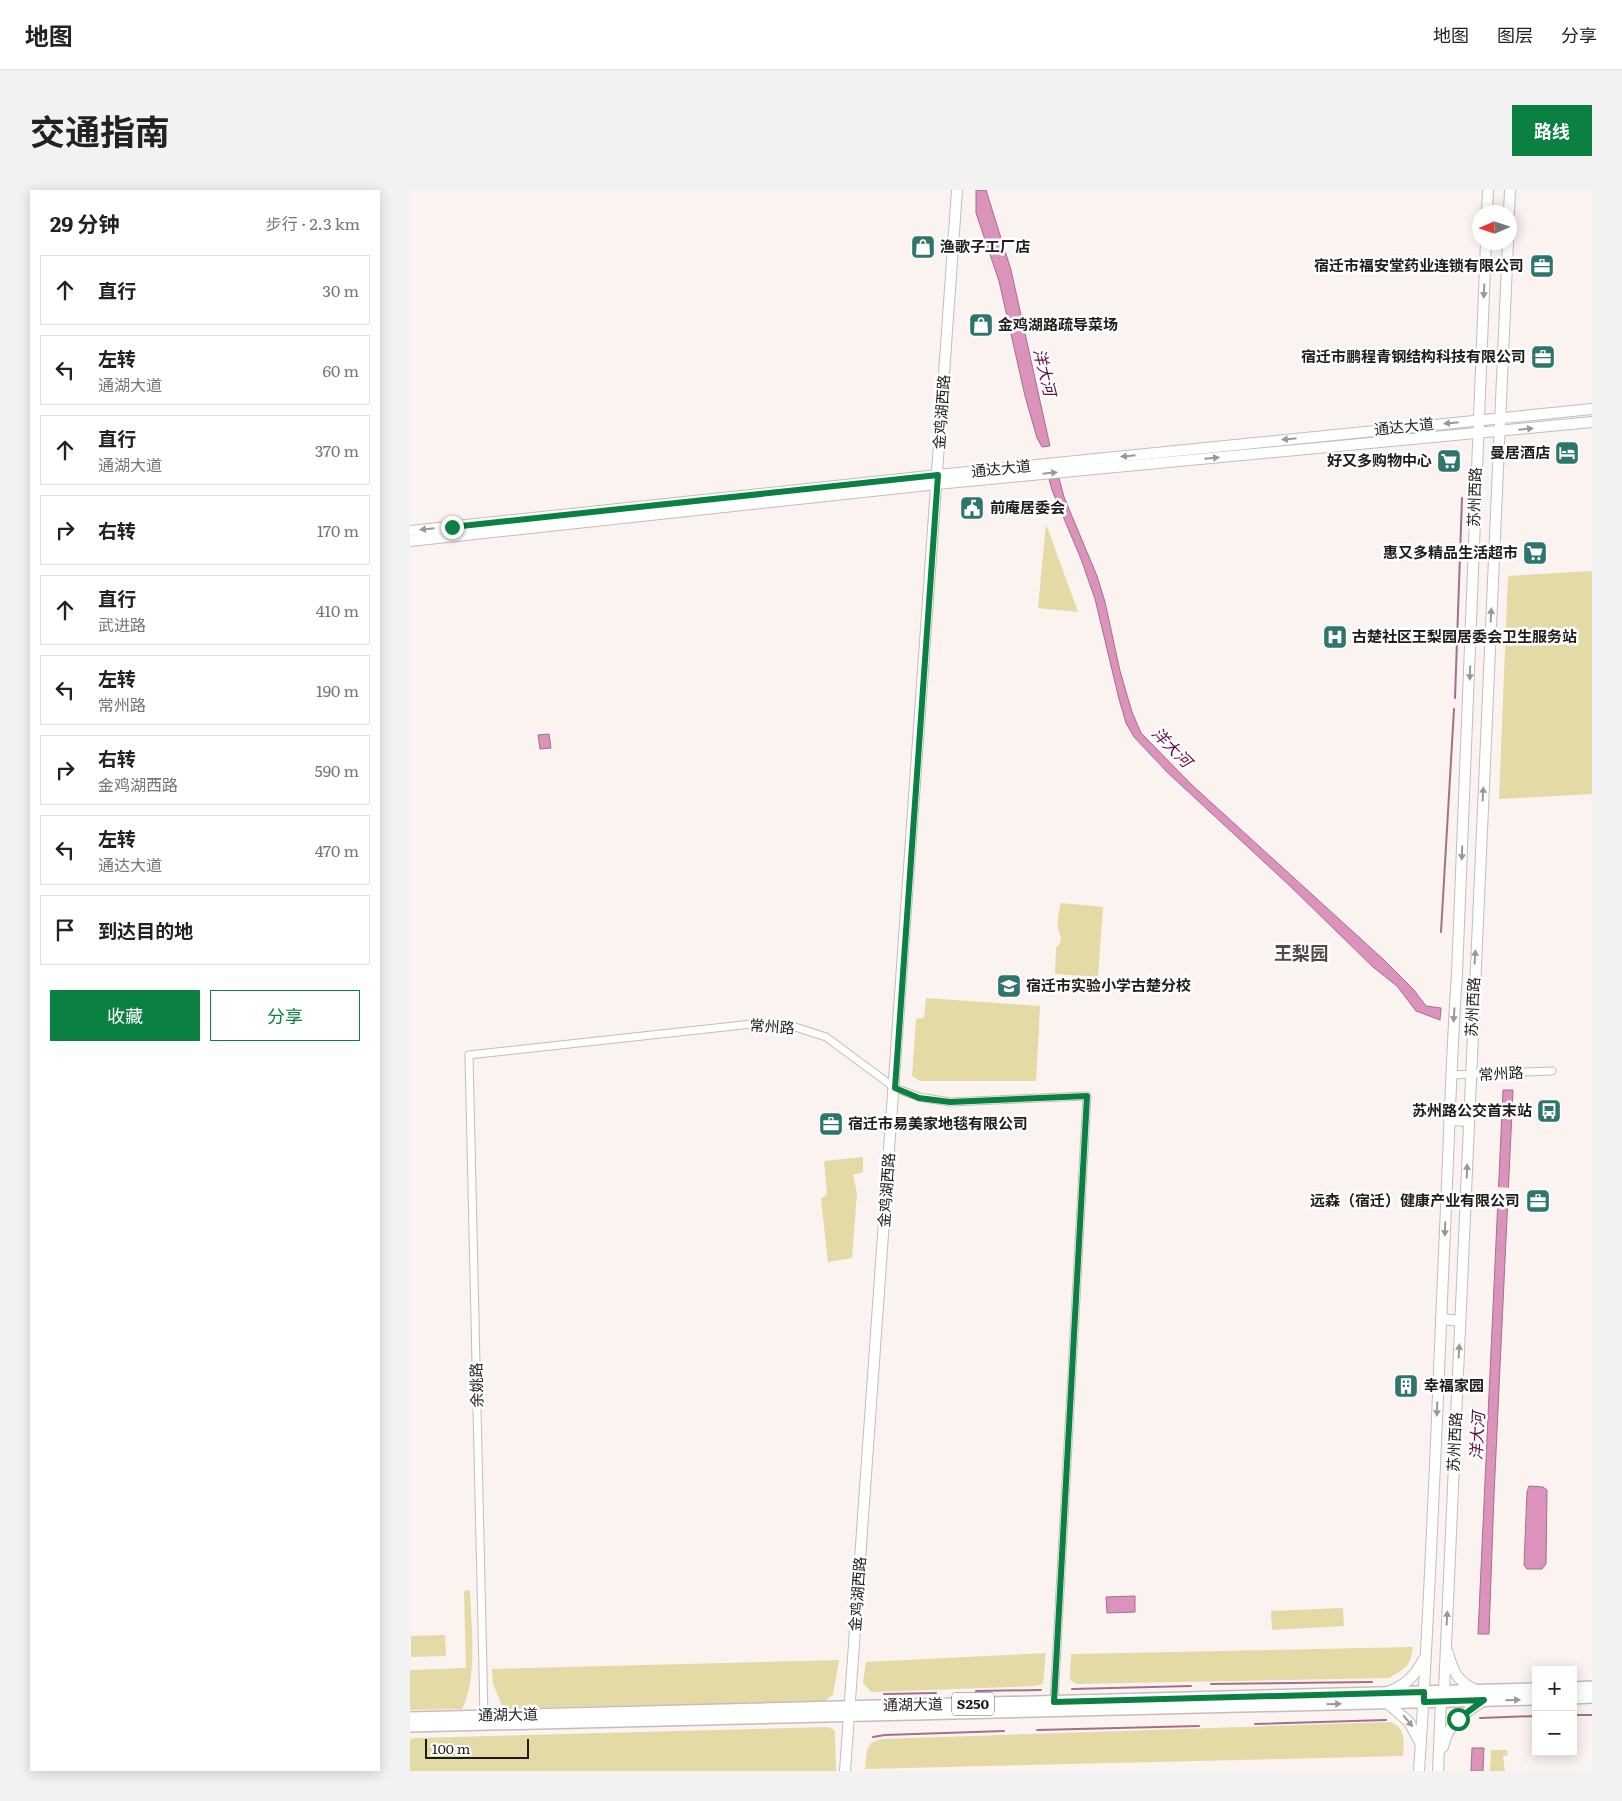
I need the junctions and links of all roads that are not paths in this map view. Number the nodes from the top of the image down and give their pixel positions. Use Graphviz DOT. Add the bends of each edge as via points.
graph roads {
  1 [pos="957,190"];
  2 [pos="1488,190"];
  3 [pos="1510,190"];
  4 [pos="1487,205"];
  5 [pos="1509,205"];
  6 [pos="1486,250"];
  7 [pos="1508,250"];
  8 [pos="1592,409"];
  9 [pos="1500,418"];
  10 [pos="1478,420"];
  11 [pos="1592,422"];
  12 [pos="1478,432"];
  13 [pos="1499,432"];
  14 [pos="937,480"];
  15 [pos="410,531"];
  16 [pos="410,541"];
  17 [pos="1453,1036"];
  18 [pos="1472,1036"];
  19 [pos="469,1055"];
  20 [pos="1552,1071"];
  21 [pos="1450,1075"];
  22 [pos="1470,1075"];
  23 [pos="895,1088"];
  24 [pos="1449,1120"];
  25 [pos="1468,1121"];
  26 [pos="1441,1320"];
  27 [pos="1460,1321"];
  28 [pos="1446,1646"];
  29 [pos="1426,1656"];
  30 [pos="1592,1687"];
  31 [pos="1577,1688"];
  32 [pos="1532,1689"];
  33 [pos="1476,1690"];
  34 [pos="1442,1696"];
  35 [pos="1424,1697"];
  36 [pos="1592,1697"];
  37 [pos="1387,1698"];
  38 [pos="1577,1698"];
  39 [pos="1532,1699"];
  40 [pos="1484,1700"];
  41 [pos="1054,1702"];
  42 [pos="849,1711"];
  43 [pos="484,1716"];
  44 [pos="410,1718"];
  45 [pos="410,1726"];
  46 [pos="1421,1745"];
  47 [pos="1438,1769"];
  48 [pos="845,1771"];
  49 [pos="1419,1771"];
  1 -- 14 [label="main road, 金鸡湖西路"];
  2 -- 4 [label="main road"];
  3 -- 5 [label="main road"];
  6 -- 10 [label="main road, 苏州西路, one-way"];
  7 -- 9 [label="main road, 苏州西路"];
  8 -- 9 [label="main road, 通达大道"];
  9 -- 10 [label="main road, 通达大道"];
  9 -- 13 [label="main road, 苏州西路"];
  10 -- 12 [label="main road, 苏州西路"];
  10 -- 14 [label="main road, 通达大道, one-way"];
  13 -- 11 [label="main road, 通达大道, one-way"];
  12 -- 13 [label="main road, 通达大道"];
  14 -- 12 [label="main road, 通达大道, one-way"];
  12 -- 17 [label="main road, 苏州西路, one-way"];
  18 -- 13 [label="main road, 苏州西路, one-way"];
  14 -- 15 [label="main road, 通达大道, one-way"];
  14 -- 16 [label="main road, 通达大道"];
  14 -- 23 [label="main road, 金鸡湖西路"];
  17 -- 18 [label="main road"];
  17 -- 21 [label="main road, 苏州西路"];
  18 -- 22 [label="main road, 苏州西路"];
  19 -- 23 [label="street, 常州路" via="752,1024 789,1025 826,1037"];
  19 -- 43 [label="street, 余姚路"];
  20 -- 22 [label="street, 常州路"];
  21 -- 22 [label="street, 常州路"];
  21 -- 24 [label="main road, 苏州西路"];
  22 -- 25 [label="main road, 苏州西路"];
  23 -- 41 [label="street, 常州路" via="919,1098 950,1102 1087,1096"];
  23 -- 42 [label="main road, 金鸡湖西路"];
  24 -- 25 [label="main road"];
  24 -- 26 [label="main road, 苏州西路, one-way"];
  27 -- 25 [label="main road, 苏州西路, one-way"];
  26 -- 27 [label="main road"];
  26 -- 29 [label="main road, 苏州西路, one-way"];
  28 -- 27 [label="main road, 苏州西路, one-way"];
  28 -- 33 [label="main road" via="1456,1674 1466,1686"];
  28 -- 34 [label="main road, 苏州西路"];
  29 -- 35 [label="main road, 苏州西路"];
  29 -- 37 [label="main road" via="1409,1680"];
  30 -- 31 [label="main road"];
  32 -- 33 [label="main road, 通湖大道 / S250"];
  33 -- 34 [label="main road, 通湖大道 / S250"];
  34 -- 35 [label="main road, 通湖大道 / S250"];
  34 -- 40 [label="main road, 通湖大道 / S250"];
  34 -- 47 [label="main road, 苏州西路"];
  35 -- 37 [label="main road, 通湖大道 / S250"];
  35 -- 46 [label="main road, 苏州西路"];
  36 -- 38 [label="main road"];
  37 -- 41 [label="main road, 通湖大道 / S250"];
  42 -- 37 [label="main road, 通湖大道 / S250, one-way"];
  37 -- 46 [label="main road, one-way" via="1410,1722"];
  40 -- 39 [label="main road, 通湖大道 / S250, one-way"];
  40 -- 47 [label="main road" via="1451,1726 1445,1737"];
  41 -- 42 [label="main road, 通湖大道 / S250"];
  42 -- 43 [label="main road, 通湖大道 / S250"];
  42 -- 45 [label="main road, 通湖大道 / S250"];
  42 -- 48 [label="main road, 金鸡湖西路"];
  43 -- 44 [label="main road, 通湖大道 / S250"];
  46 -- 49 [label="main road, 苏州西路"];
}
